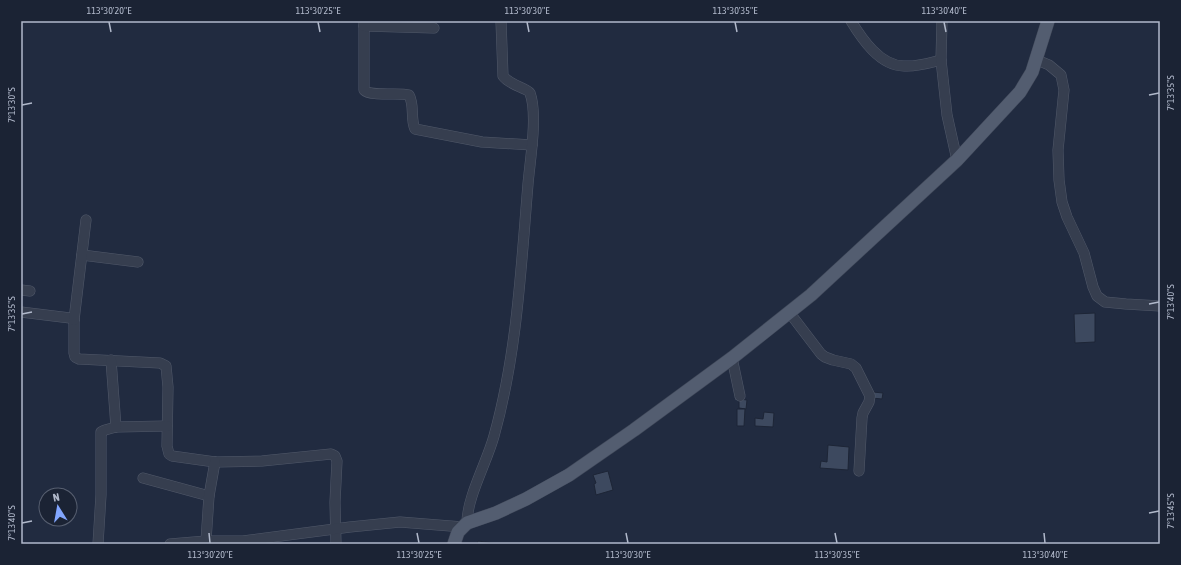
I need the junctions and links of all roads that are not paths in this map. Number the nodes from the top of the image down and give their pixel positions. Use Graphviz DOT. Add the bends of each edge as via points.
graph roads {
  1 [pos="501,21"];
  2 [pos="850,21"];
  3 [pos="942,21"];
  4 [pos="1048,21"];
  5 [pos="364,23"];
  6 [pos="434,28"];
  7 [pos="941,60"];
  8 [pos="1037,60"];
  9 [pos="532,145"];
  10 [pos="957,160"];
  11 [pos="86,220"];
  12 [pos="82,255"];
  13 [pos="138,262"];
  14 [pos="1160,306"];
  15 [pos="21,312"];
  16 [pos="789,312"];
  17 [pos="74,320"];
  18 [pos="732,358"];
  19 [pos="111,360"];
  20 [pos="740,396"];
  21 [pos="167,426"];
  22 [pos="116,427"];
  23 [pos="215,462"];
  24 [pos="859,471"];
  25 [pos="143,478"];
  26 [pos="209,496"];
  27 [pos="465,525"];
  28 [pos="336,529"];
  29 [pos="206,541"];
  30 [pos="98,544"];
  31 [pos="170,544"];
  32 [pos="336,544"];
  33 [pos="454,544"];
  1 -- 9 [label="street" via="502,76 512,84 528,90 533,108"];
  2 -- 7 [label="street" via="875,52 886,61 903,66 918,66"];
  3 -- 7 [label="street"];
  4 -- 8 [label="main road"];
  5 -- 6 [label="street"];
  5 -- 9 [label="street" via="364,90 370,93 409,95 412,100 412,123 415,129 482,142"];
  7 -- 10 [label="street" via="947,115"];
  8 -- 10 [label="main road" via="1020,92"];
  8 -- 14 [label="street" via="1049,65 1061,75 1064,90 1058,180 1066,217 1084,252 1097,296 1105,302"];
  9 -- 27 [label="street" via="518,305 507,382 494,437 468,507"];
  10 -- 16 [label="main road" via="822,285"];
  11 -- 12 [label="street"];
  12 -- 13 [label="street"];
  12 -- 17 [label="street"];
  15 -- 17 [label="street"];
  16 -- 18 [label="main road"];
  16 -- 24 [label="street" via="821,354 829,359 855,366 868,392 869,402 862,418"];
  17 -- 19 [label="street" via="76,357"];
  18 -- 20 [label="street"];
  18 -- 27 [label="main road" via="569,475 526,499"];
  19 -- 21 [label="street" via="160,363 166,366"];
  19 -- 22 [label="street"];
  21 -- 22 [label="street"];
  21 -- 23 [label="street" via="169,454"];
  22 -- 30 [label="street" via="101,432"];
  23 -- 26 [label="street"];
  23 -- 28 [label="street" via="262,461 331,454 335,456"];
  25 -- 26 [label="street"];
  26 -- 29 [label="street"];
  27 -- 28 [label="street" via="400,522"];
  27 -- 33 [label="main road" via="458,532"];
  28 -- 29 [label="street" via="243,541"];
  28 -- 32 [label="street"];
  29 -- 31 [label="street"];
}
